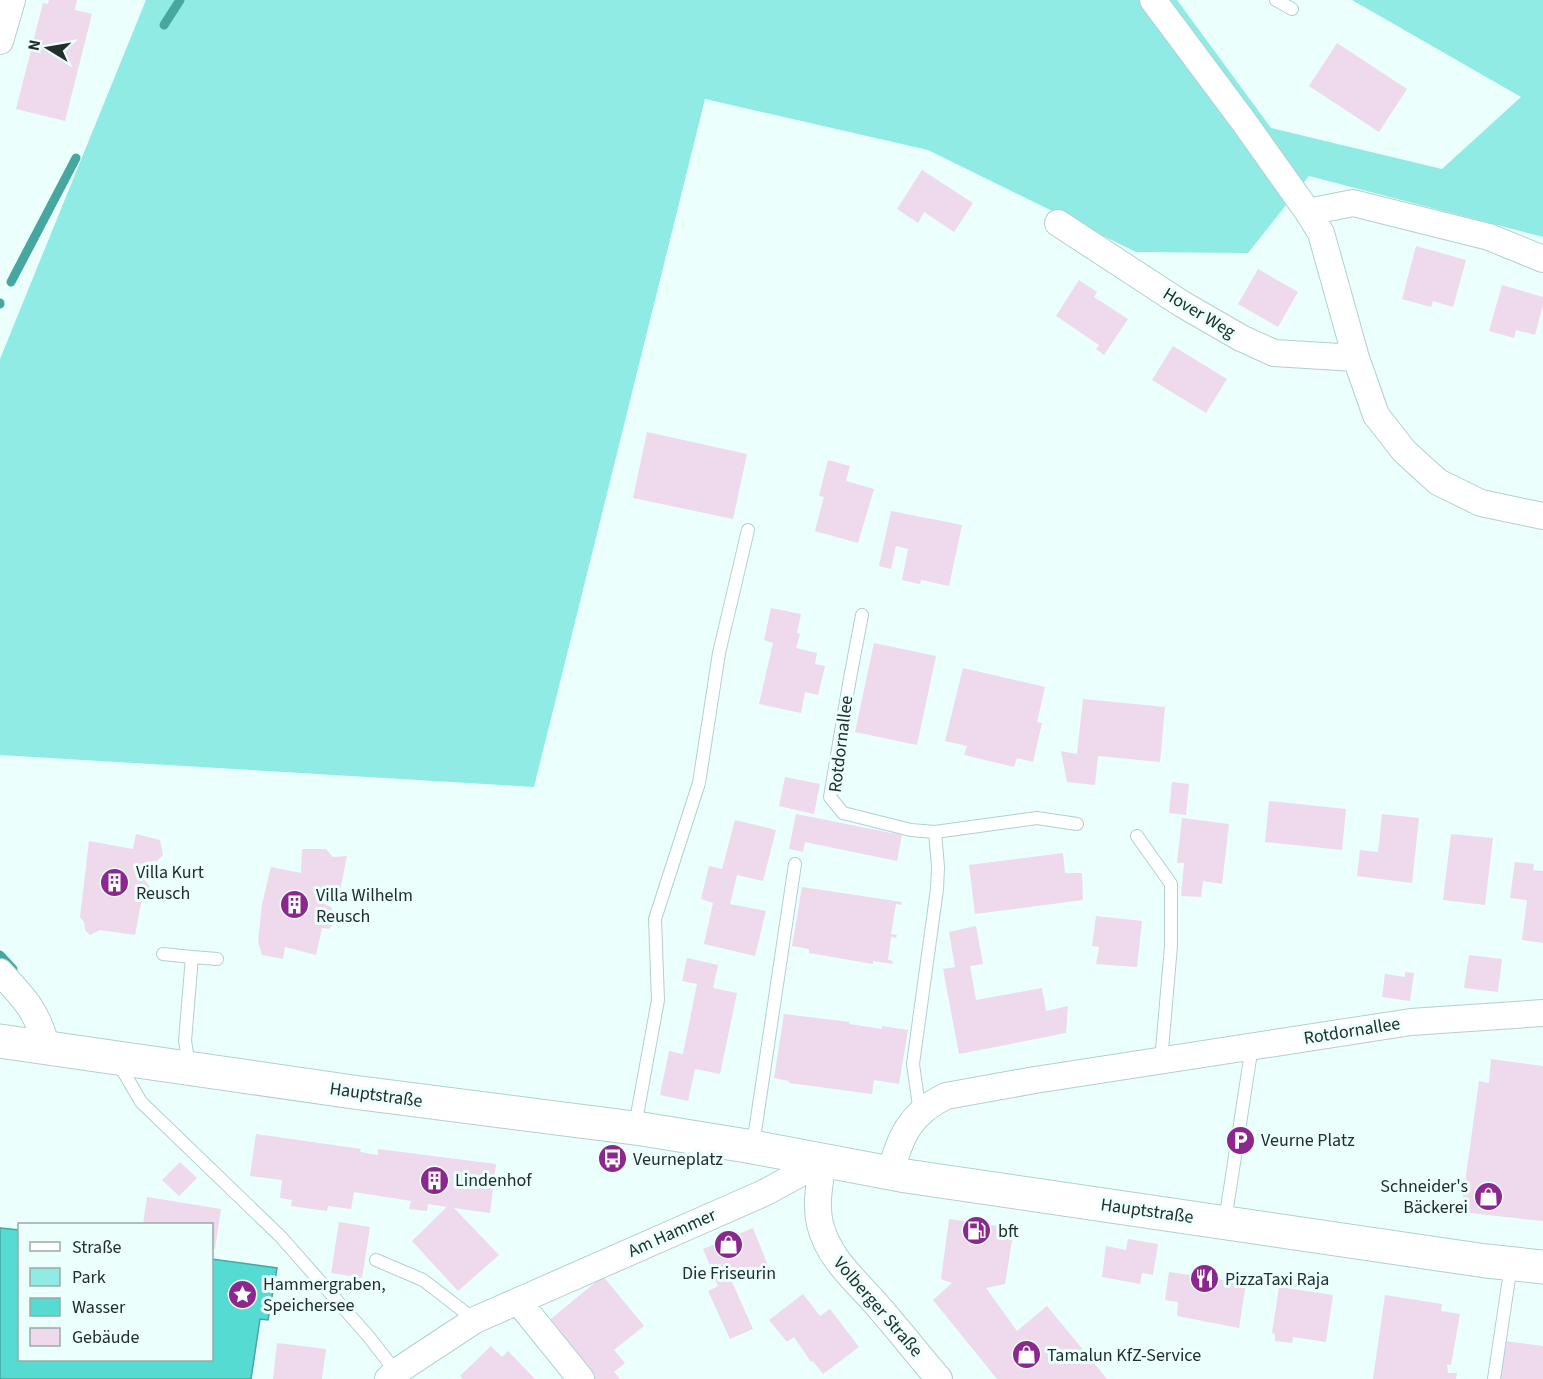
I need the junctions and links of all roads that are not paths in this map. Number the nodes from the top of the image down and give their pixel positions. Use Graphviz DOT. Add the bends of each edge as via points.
graph roads {
  1 [pos="12,0"];
  2 [pos="1153,0"];
  3 [pos="1276,0"];
  4 [pos="1292,9"];
  5 [pos="0,41"];
  6 [pos="1308,212"];
  7 [pos="1058,223"];
  8 [pos="1543,259"];
  9 [pos="1356,358"];
  10 [pos="1543,516"];
  11 [pos="748,530"];
  12 [pos="862,615"];
  13 [pos="1077,824"];
  14 [pos="935,832"];
  15 [pos="1137,836"];
  16 [pos="795,864"];
  17 [pos="163,954"];
  18 [pos="192,957"];
  19 [pos="217,959"];
  20 [pos="0,972"];
  21 [pos="1543,1013"];
  22 [pos="0,1041"];
  23 [pos="1252,1046"];
  24 [pos="46,1048"];
  25 [pos="116,1058"];
  26 [pos="1161,1060"];
  27 [pos="189,1069"];
  28 [pos="920,1113"];
  29 [pos="634,1128"];
  30 [pos="753,1148"];
  31 [pos="823,1161"];
  32 [pos="890,1173"];
  33 [pos="1225,1222"];
  34 [pos="376,1260"];
  35 [pos="1511,1265"];
  36 [pos="1543,1267"];
  37 [pos="518,1301"];
  38 [pos="475,1320"];
  39 [pos="392,1375"];
  40 [pos="580,1379"];
  41 [pos="939,1379"];
  42 [pos="1494,1379"];
  1 -- 5 [label="street"];
  2 -- 6 [label="street"];
  3 -- 4 [label="lane"];
  6 -- 8 [label="street" via="1353,202 1489,237"];
  6 -- 9 [label="street" via="1321,233"];
  7 -- 9 [label="street, Hover Weg" via="1182,304 1274,353"];
  9 -- 10 [label="street" via="1376,414 1404,451 1438,482 1480,503"];
  11 -- 29 [label="lane" via="719,653 699,783 655,918 658,1000"];
  12 -- 14 [label="lane, Rotdornallee" via="830,797 843,813"];
  13 -- 14 [label="lane, Rotdornallee" via="1037,818"];
  14 -- 28 [label="lane" via="937,889 912,1064"];
  15 -- 26 [label="lane" via="1171,884 1171,946"];
  16 -- 30 [label="lane"];
  17 -- 18 [label="lane"];
  18 -- 19 [label="lane"];
  18 -- 27 [label="lane" via="185,1041"];
  20 -- 24 [label="street" via="25,999 40,1023"];
  21 -- 23 [label="street, Rotdornallee" via="1411,1022"];
  22 -- 24 [label="main road, Hauptstraße"];
  23 -- 26 [label="street, Rotdornallee"];
  23 -- 33 [label="lane"];
  24 -- 25 [label="main road, Hauptstraße"];
  25 -- 27 [label="main road, Hauptstraße"];
  25 -- 39 [label="lane" via="141,1102 281,1237 369,1337"];
  26 -- 28 [label="street, Rotdornallee" via="946,1096"];
  27 -- 29 [label="main road, Hauptstraße"];
  28 -- 32 [label="street, Rotdornallee" via="900,1140"];
  29 -- 30 [label="main road, Hauptstraße"];
  30 -- 31 [label="main road, Hauptstraße"];
  31 -- 32 [label="main road, Hauptstraße"];
  31 -- 37 [label="street, Am Hammer" via="764,1192"];
  31 -- 41 [label="street, Volberger Straße" via="817,1202 819,1222 833,1257"];
  32 -- 33 [label="main road, Hauptstraße"];
  33 -- 35 [label="main road, Hauptstraße"];
  34 -- 38 [label="lane" via="423,1280"];
  35 -- 36 [label="main road, Hauptstraße"];
  35 -- 42 [label="lane"];
  37 -- 38 [label="street, Am Hammer"];
  37 -- 40 [label="street"];
  38 -- 39 [label="street, Am Hammer"];
}
